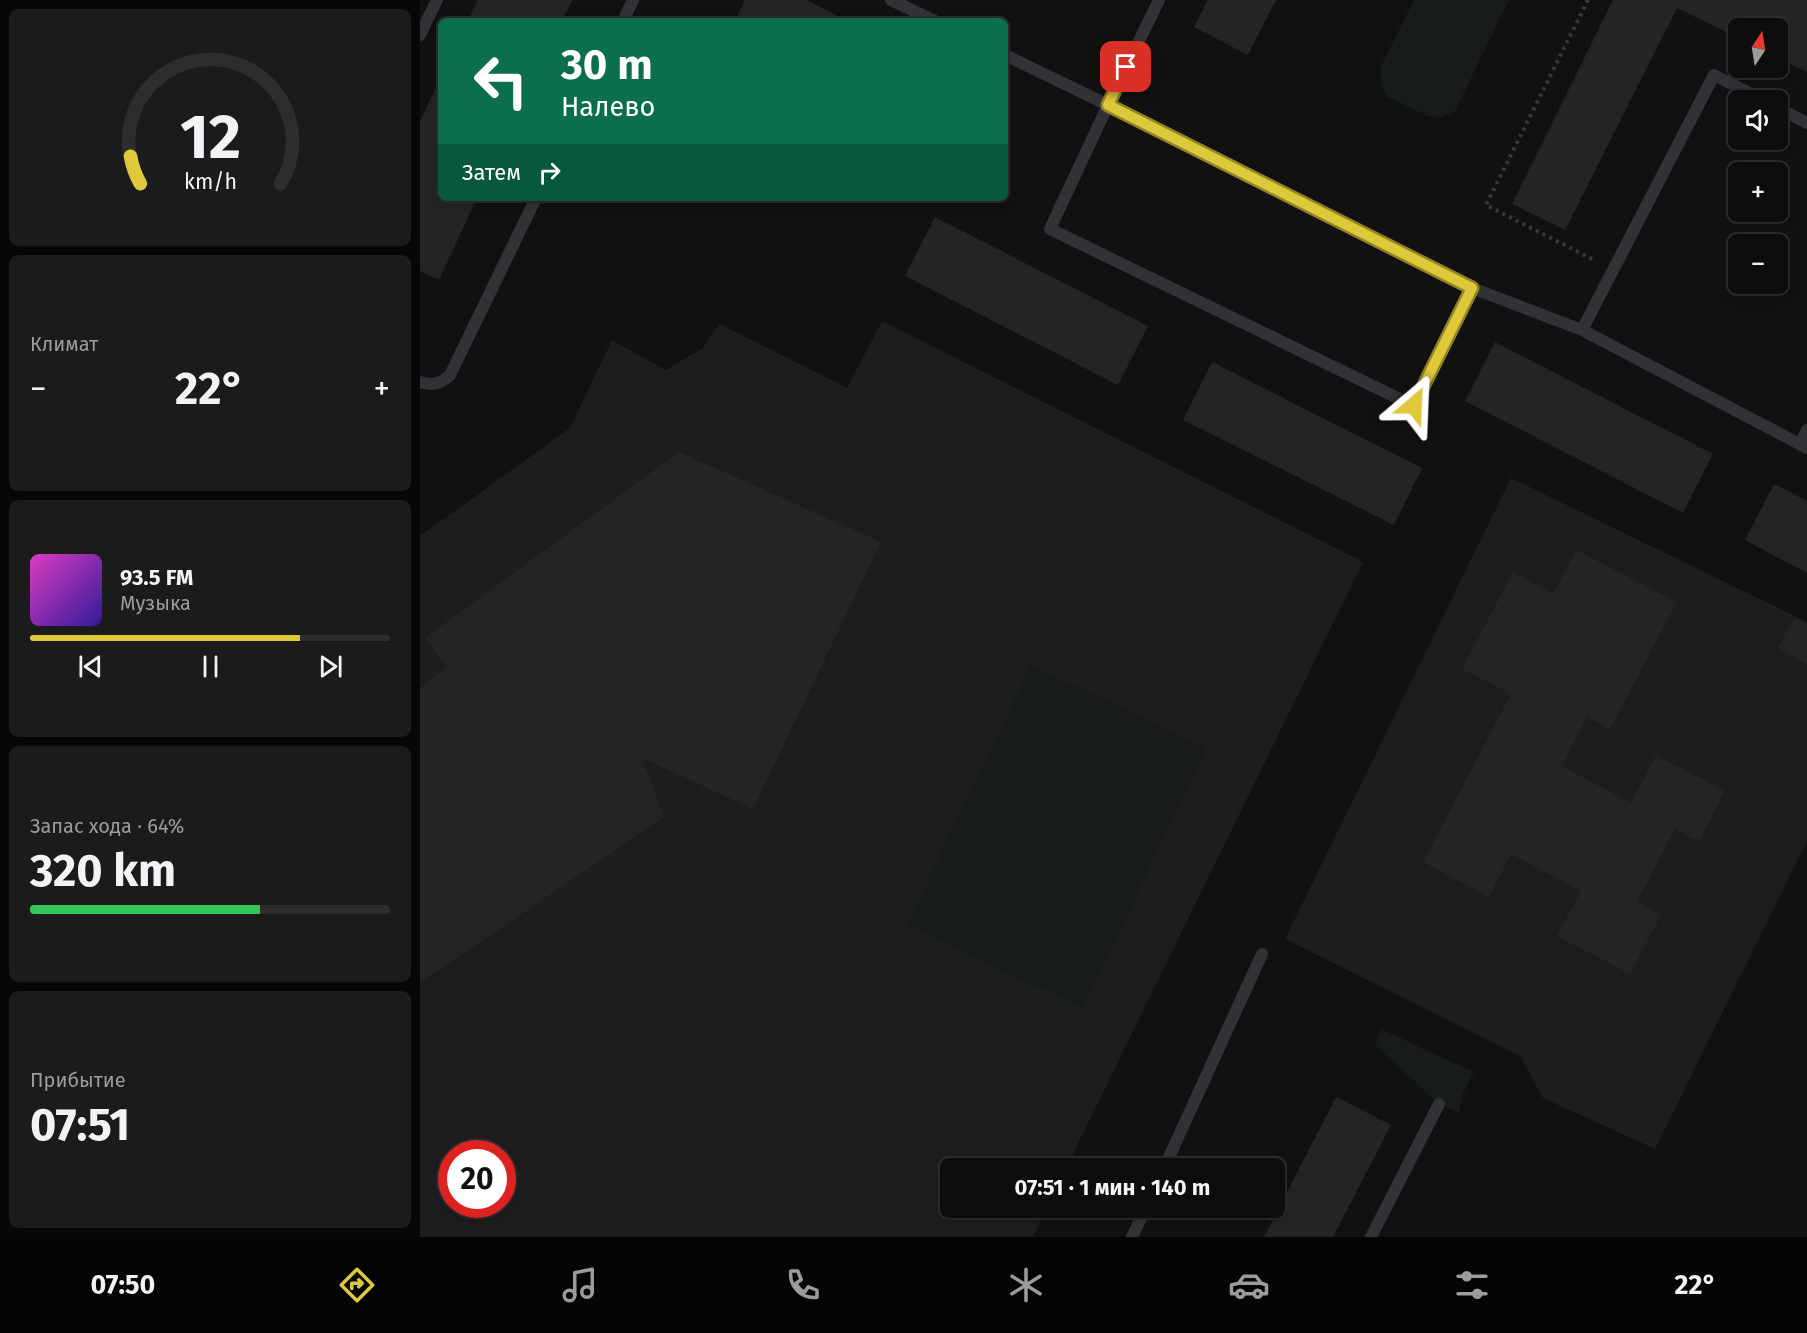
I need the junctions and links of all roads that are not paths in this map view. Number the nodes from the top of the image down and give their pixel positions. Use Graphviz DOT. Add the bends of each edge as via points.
graph roads {
  1 [pos="437,0"];
  2 [pos="633,0"];
  3 [pos="891,0"];
  4 [pos="1159,0"];
  5 [pos="624,18"];
  6 [pos="929,18"];
  7 [pos="420,34"];
  8 [pos="1008,56"];
  9 [pos="1743,90"];
  10 [pos="1108,105"];
  11 [pos="1788,113"];
  12 [pos="1807,123"];
  13 [pos="535,201"];
  14 [pos="1472,288"];
  15 [pos="1582,330"];
  16 [pos="420,382"];
  17 [pos="1807,430"];
  18 [pos="1803,446"];
  19 [pos="1262,954"];
  20 [pos="1439,1104"];
  21 [pos="1169,1158"];
  22 [pos="1141,1218"];
  23 [pos="1132,1237"];
  24 [pos="1371,1237"];
  1 -- 7 [label="lane"];
  2 -- 5 [label="lane"];
  3 -- 6 [label="lane"];
  4 -- 10 [label="lane"];
  8 -- 10 [label="lane"];
  9 -- 15 [label="lane" via="1714,75"];
  10 -- 14 [label="lane"];
  10 -- 14 [label="lane" via="1050,229 1414,405"];
  11 -- 12 [label="lane"];
  13 -- 16 [label="lane" via="450,375 430,385"];
  14 -- 15 [label="lane"];
  15 -- 18 [label="lane"];
  17 -- 18 [label="lane"];
  19 -- 21 [label="lane"];
  20 -- 24 [label="lane"];
  22 -- 23 [label="lane"];
}
